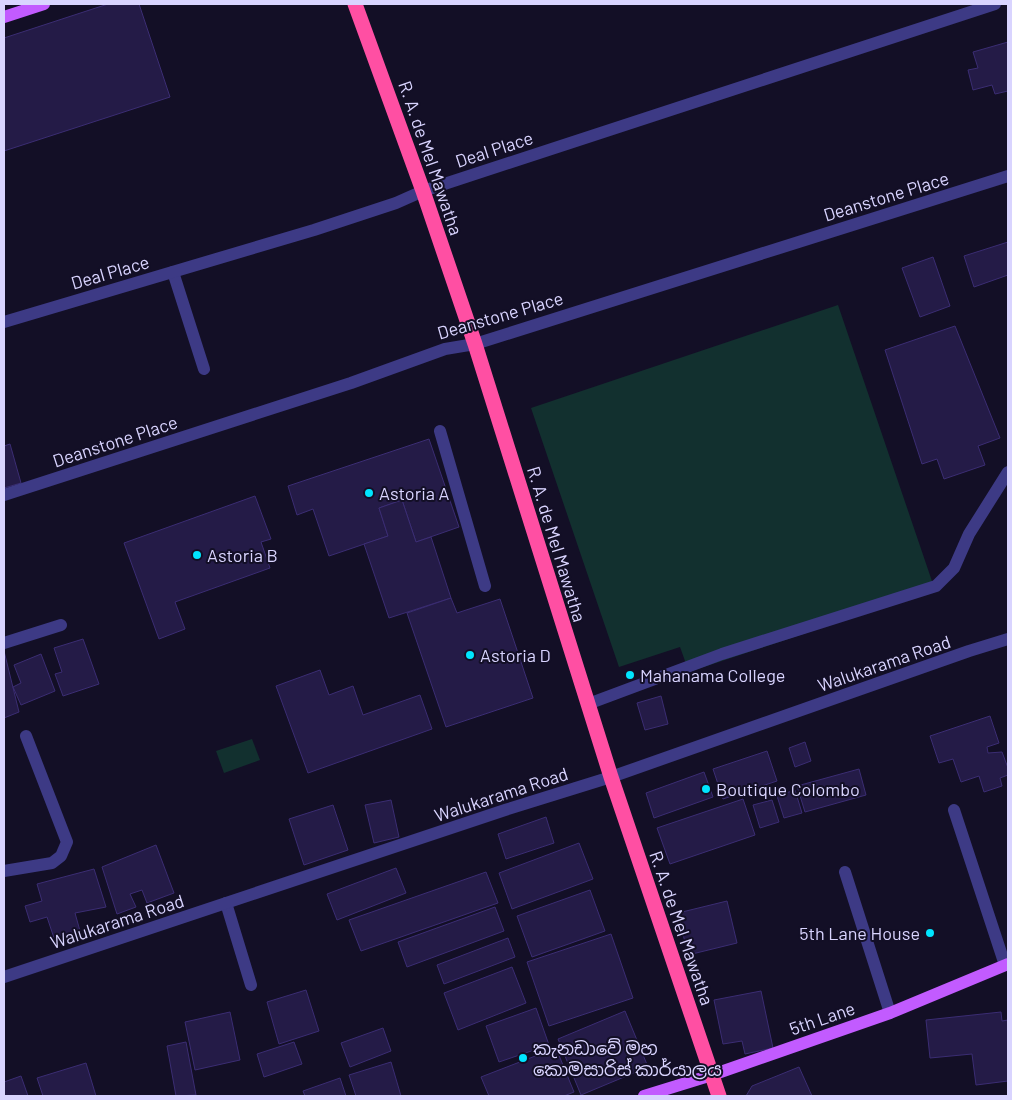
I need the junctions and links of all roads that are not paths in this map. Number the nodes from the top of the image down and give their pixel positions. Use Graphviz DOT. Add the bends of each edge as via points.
graph roads {
  1 [pos="44,4"];
  2 [pos="355,4"];
  3 [pos="994,4"];
  4 [pos="4,17"];
  5 [pos="1008,176"];
  6 [pos="423,190"];
  7 [pos="173,272"];
  8 [pos="4,322"];
  9 [pos="475,344"];
  10 [pos="204,368"];
  11 [pos="440,431"];
  12 [pos="1008,472"];
  13 [pos="4,495"];
  14 [pos="485,586"];
  15 [pos="61,625"];
  16 [pos="1008,639"];
  17 [pos="4,643"];
  18 [pos="588,704"];
  19 [pos="26,736"];
  20 [pos="611,777"];
  21 [pos="954,810"];
  22 [pos="4,871"];
  23 [pos="845,872"];
  24 [pos="226,903"];
  25 [pos="1007,964"];
  26 [pos="4,977"];
  27 [pos="251,985"];
  28 [pos="890,1013"];
  29 [pos="712,1075"];
  30 [pos="644,1096"];
  31 [pos="719,1096"];
  1 -- 4 [label="main road"];
  2 -- 6 [label="highway, R. A. de Mel Mawatha"];
  3 -- 6 [label="street, Deal Place"];
  5 -- 9 [label="street, Deanstone Place"];
  6 -- 7 [label="street, Deal Place" via="396,203 314,230"];
  6 -- 9 [label="highway, R. A. de Mel Mawatha"];
  7 -- 8 [label="street, Deal Place"];
  7 -- 10 [label="street"];
  9 -- 13 [label="street, Deanstone Place" via="445,349 351,383"];
  9 -- 18 [label="highway, R. A. de Mel Mawatha"];
  11 -- 14 [label="street"];
  12 -- 18 [label="street" via="969,534 954,568 936,586 722,654"];
  15 -- 17 [label="street"];
  16 -- 20 [label="street, Walukarama Road"];
  18 -- 20 [label="highway, R. A. de Mel Mawatha"];
  19 -- 22 [label="street" via="67,842 61,856 52,863"];
  20 -- 24 [label="street, Walukarama Road"];
  20 -- 29 [label="highway, R. A. de Mel Mawatha"];
  21 -- 25 [label="street"];
  23 -- 28 [label="street"];
  24 -- 26 [label="street, Walukarama Road"];
  24 -- 27 [label="street"];
  25 -- 28 [label="main road, 5th Lane"];
  28 -- 29 [label="main road, 5th Lane"];
  29 -- 30 [label="main road, 5th Lane"];
  29 -- 31 [label="highway, R. A. de Mel Mawatha"];
}
